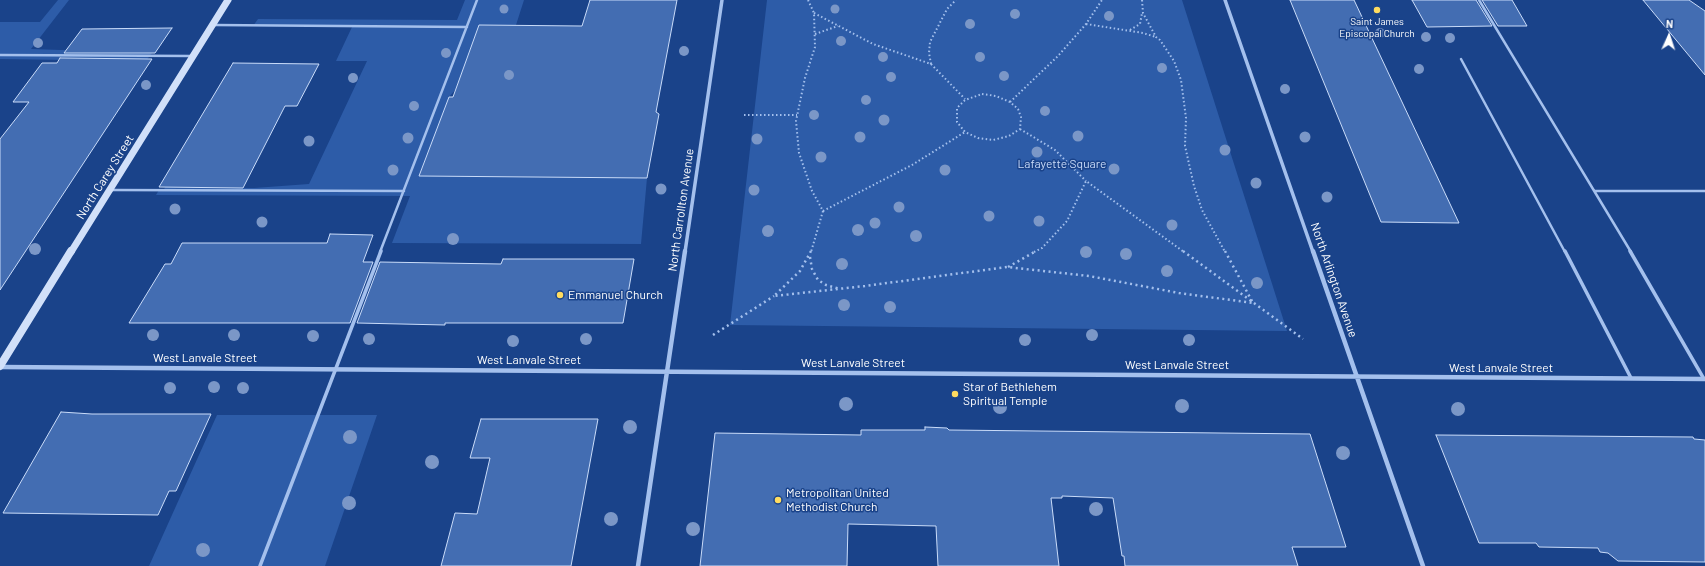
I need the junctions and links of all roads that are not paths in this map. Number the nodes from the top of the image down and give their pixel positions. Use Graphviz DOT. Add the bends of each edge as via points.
graph roads {
  1 [pos="228,0"];
  2 [pos="477,0"];
  3 [pos="722,0"];
  4 [pos="1225,0"];
  5 [pos="1479,0"];
  6 [pos="213,25"];
  7 [pos="467,27"];
  8 [pos="0,55"];
  9 [pos="193,56"];
  10 [pos="1460,60"];
  11 [pos="109,190"];
  12 [pos="404,191"];
  13 [pos="1595,191"];
  14 [pos="1705,192"];
  15 [pos="0,366"];
  16 [pos="336,369"];
  17 [pos="666,371"];
  18 [pos="1357,377"];
  19 [pos="1632,378"];
  20 [pos="1705,379"];
  21 [pos="260,566"];
  22 [pos="638,566"];
  23 [pos="1423,566"];
  1 -- 6 [label="main road, North Carey Street"];
  2 -- 7 [label="lane"];
  3 -- 17 [label="street, North Carrollton Avenue"];
  4 -- 18 [label="street, North Arlington Avenue"];
  5 -- 13 [label="lane"];
  6 -- 7 [label="lane"];
  6 -- 9 [label="main road, North Carey Street"];
  7 -- 12 [label="lane"];
  8 -- 9 [label="lane"];
  9 -- 11 [label="main road, North Carey Street"];
  10 -- 19 [label="lane"];
  11 -- 12 [label="lane"];
  11 -- 15 [label="main road, North Carey Street"];
  12 -- 16 [label="lane"];
  13 -- 14 [label="lane"];
  13 -- 20 [label="lane"];
  15 -- 16 [label="street, West Lanvale Street"];
  16 -- 17 [label="street, West Lanvale Street"];
  16 -- 21 [label="lane"];
  17 -- 18 [label="street, West Lanvale Street"];
  17 -- 22 [label="street, North Carrollton Avenue"];
  18 -- 19 [label="street, West Lanvale Street"];
  18 -- 23 [label="street, North Arlington Avenue"];
  19 -- 20 [label="street, West Lanvale Street"];
}
